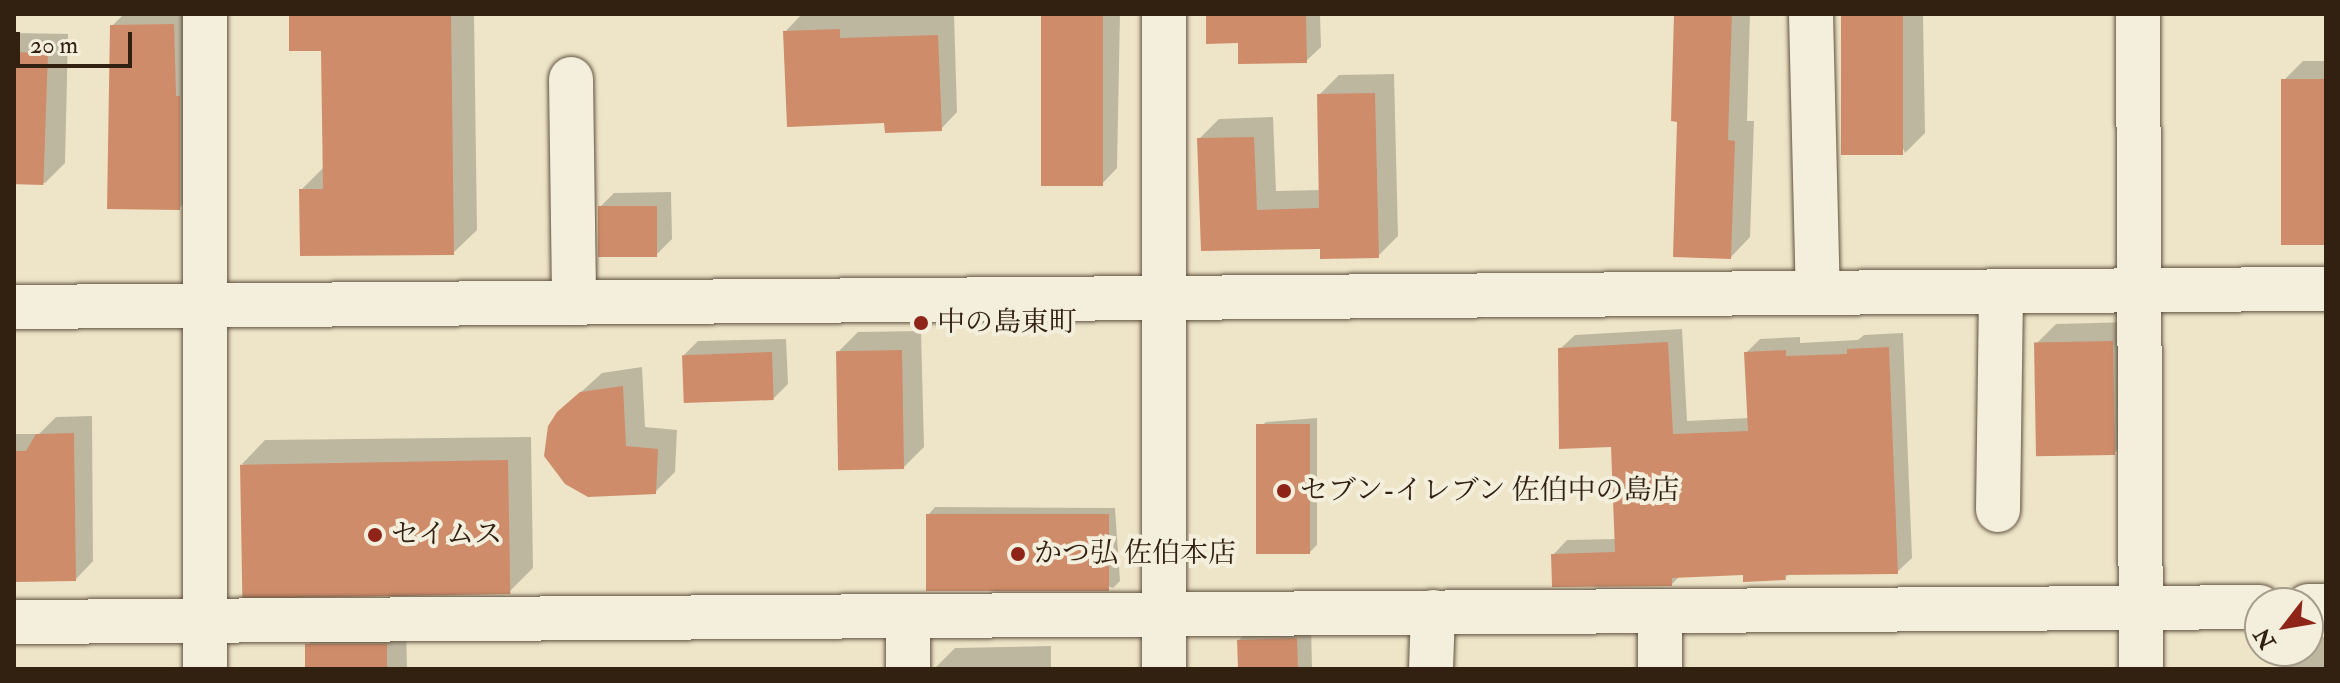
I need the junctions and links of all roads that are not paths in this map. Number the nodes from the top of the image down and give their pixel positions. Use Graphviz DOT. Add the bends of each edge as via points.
graph roads {
  1 [pos="205,14"];
  2 [pos="1164,14"];
  3 [pos="1811,14"];
  4 [pos="2138,14"];
  5 [pos="571,79"];
  6 [pos="2326,289"];
  7 [pos="2001,291"];
  8 [pos="2139,291"];
  9 [pos="1818,293"];
  10 [pos="1162,298"];
  11 [pos="574,303"];
  12 [pos="207,306"];
  13 [pos="14,307"];
  14 [pos="1998,510"];
  15 [pos="2141,607"];
  16 [pos="2244,607"];
  17 [pos="1660,611"];
  18 [pos="1433,612"];
  19 [pos="1164,614"];
  20 [pos="908,616"];
  21 [pos="206,621"];
  22 [pos="14,622"];
  23 [pos="205,669"];
  24 [pos="908,669"];
  25 [pos="1164,669"];
  26 [pos="1431,669"];
  27 [pos="1660,669"];
  28 [pos="2141,669"];
  1 -- 12 [label="street"];
  2 -- 10 [label="street"];
  3 -- 9 [label="street"];
  4 -- 8 [label="street"];
  5 -- 11 [label="street"];
  6 -- 8 [label="street"];
  7 -- 8 [label="street"];
  7 -- 9 [label="street"];
  7 -- 14 [label="street"];
  8 -- 15 [label="street"];
  9 -- 10 [label="street"];
  10 -- 11 [label="street"];
  10 -- 19 [label="street"];
  11 -- 12 [label="street"];
  12 -- 13 [label="street"];
  12 -- 21 [label="street"];
  15 -- 16 [label="street"];
  15 -- 17 [label="street"];
  15 -- 28 [label="street"];
  17 -- 18 [label="street"];
  17 -- 27 [label="street"];
  18 -- 19 [label="street"];
  18 -- 26 [label="street"];
  19 -- 20 [label="street"];
  19 -- 25 [label="street"];
  20 -- 21 [label="street"];
  20 -- 24 [label="street"];
  21 -- 22 [label="street"];
  21 -- 23 [label="street"];
}
